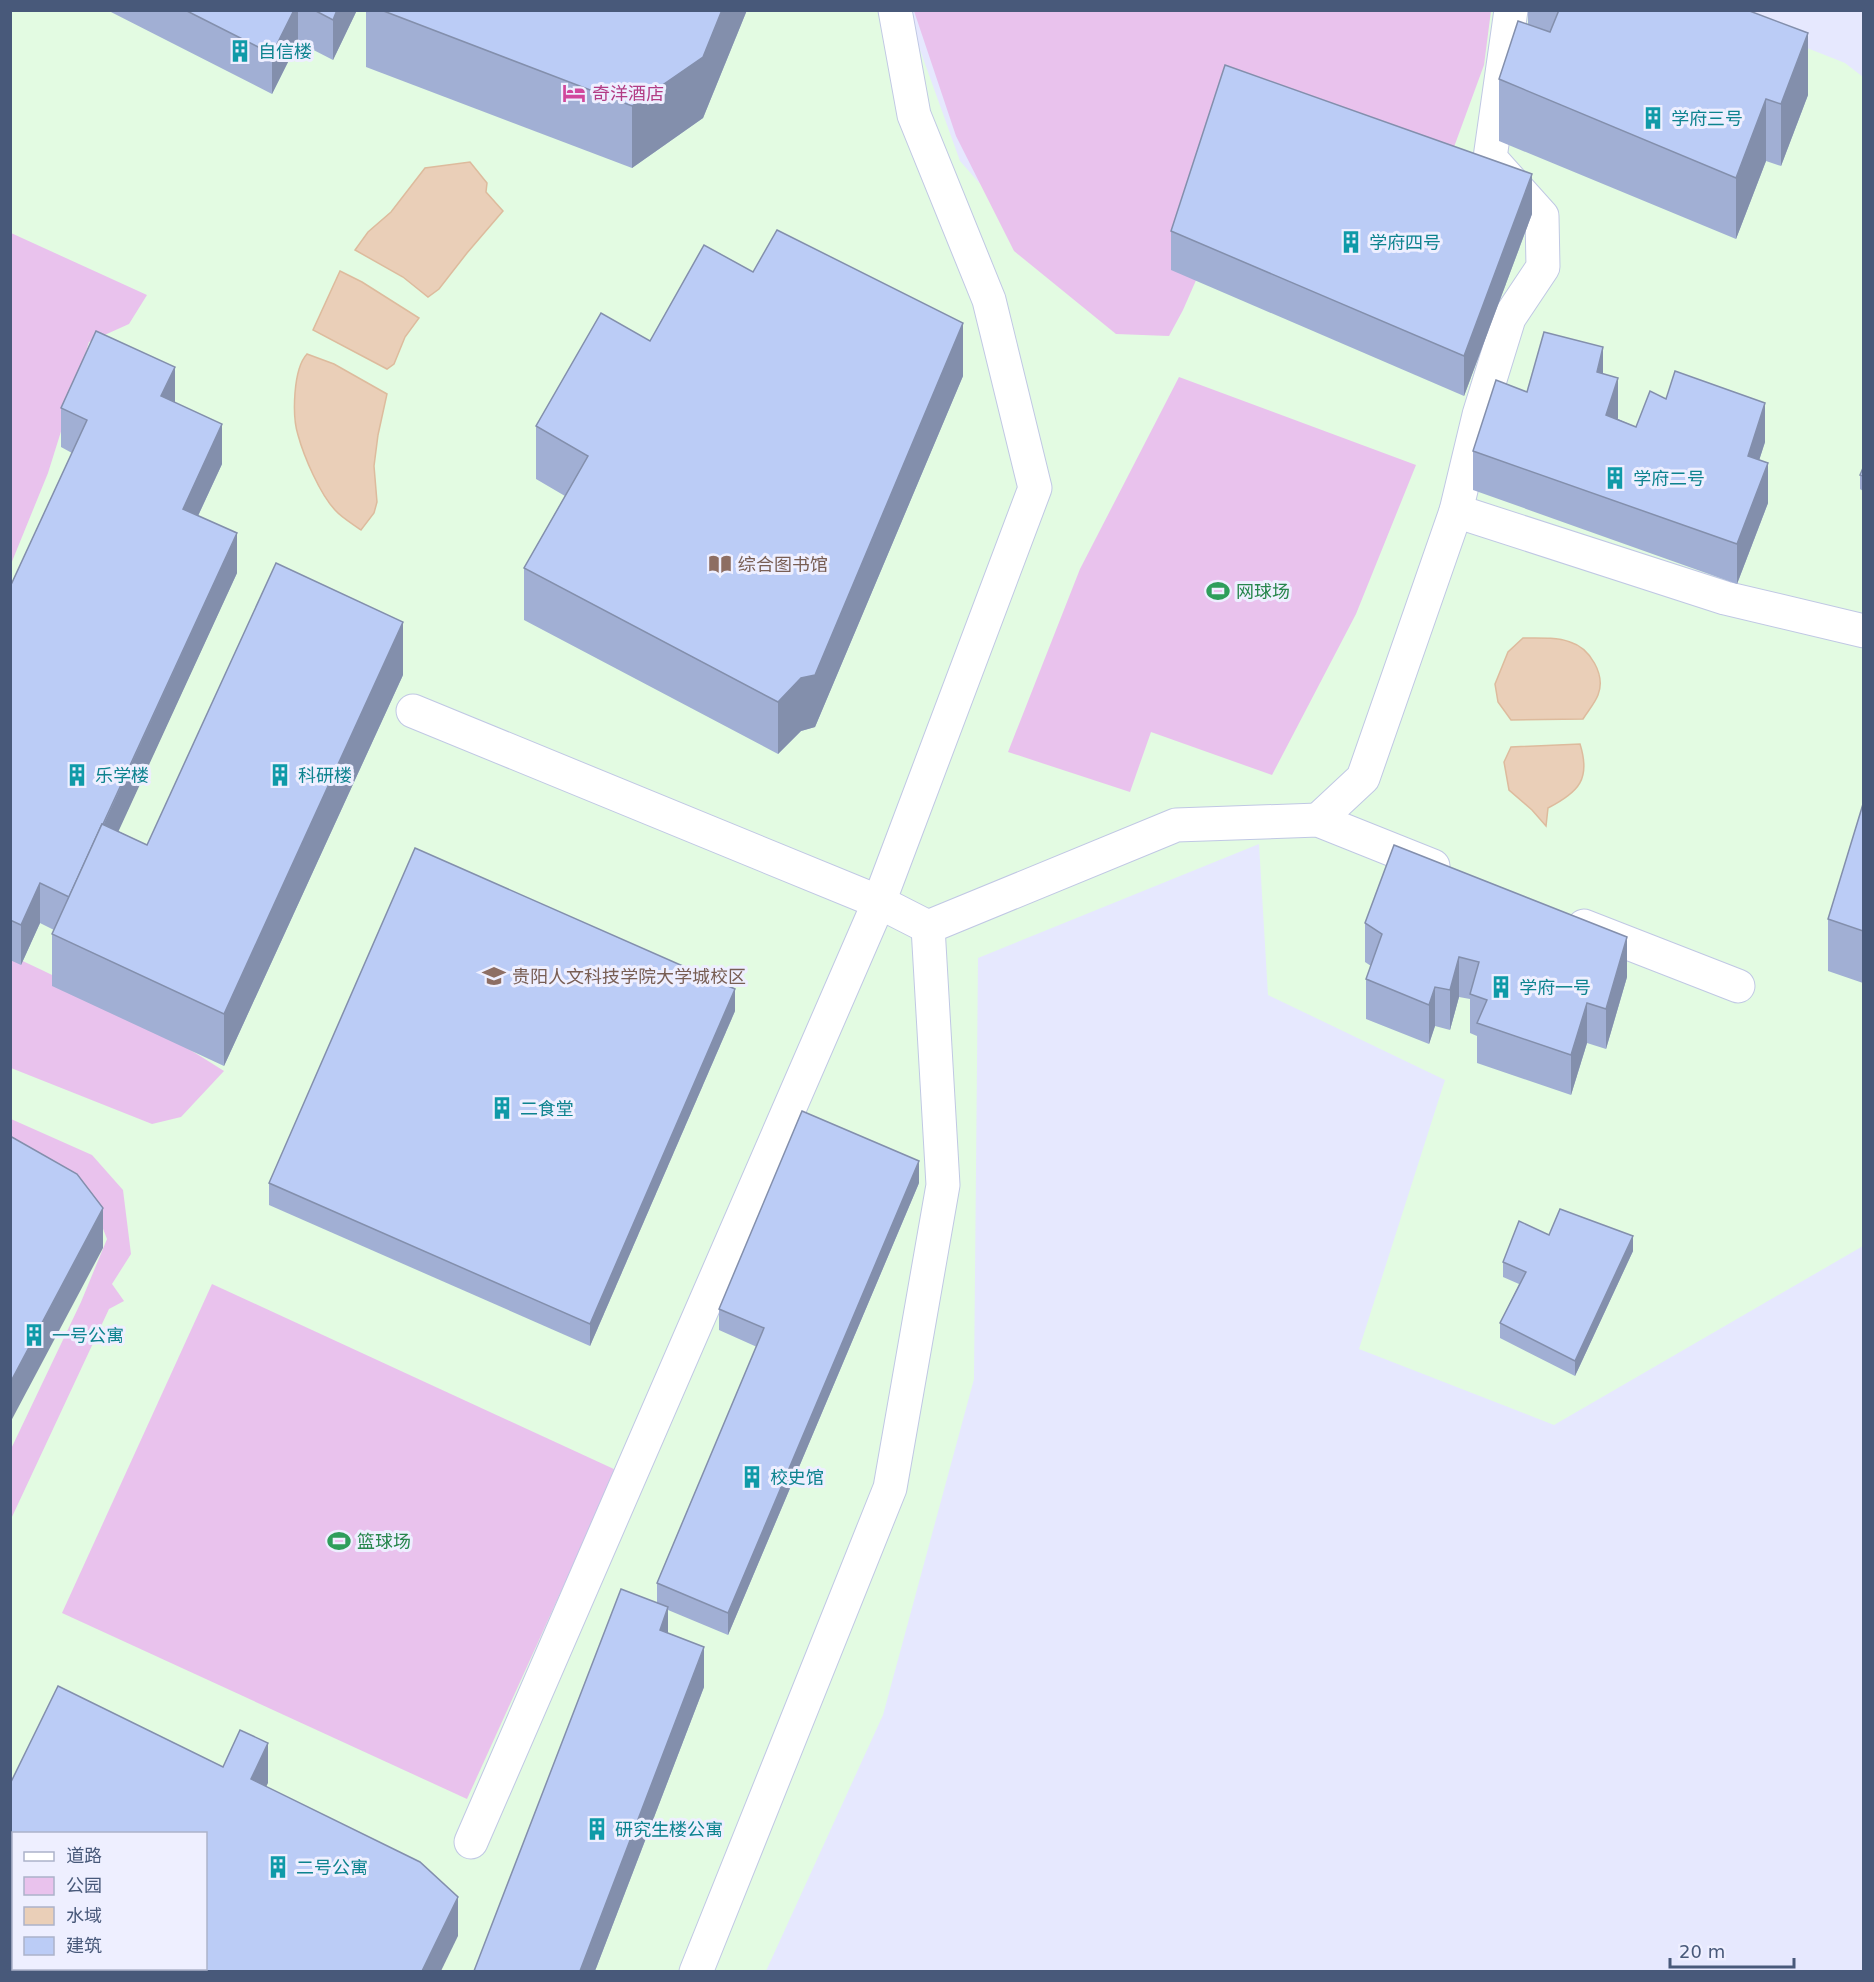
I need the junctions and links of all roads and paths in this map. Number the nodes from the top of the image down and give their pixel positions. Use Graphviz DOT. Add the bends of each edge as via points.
graph roads {
  1 [pos="895,10"];
  2 [pos="1511,10"];
  3 [pos="1456,511"];
  4 [pos="1863,631"];
  5 [pos="413,711"];
  6 [pos="1318,820"];
  7 [pos="1462,877"];
  8 [pos="879,902"];
  9 [pos="1561,916"];
  10 [pos="928,927"];
  11 [pos="1738,986"];
  12 [pos="471,1842"];
  13 [pos="696,1971"];
  1 -- 8 [label="street" via="914,115 989,300 1035,488"];
  2 -- 3 [label="street" via="1490,158 1542,216 1543,267 1509,318 1479,415"];
  3 -- 4 [label="street" via="1725,598"];
  3 -- 6 [label="street" via="1363,778"];
  5 -- 8 [label="street"];
  6 -- 7 [label="street"];
  6 -- 10 [label="street" via="1176,825"];
  8 -- 10 [label="street"];
  8 -- 12 [label="street"];
  9 -- 11 [label="street"];
  10 -- 13 [label="street" via="943,1185 890,1488"];
}
